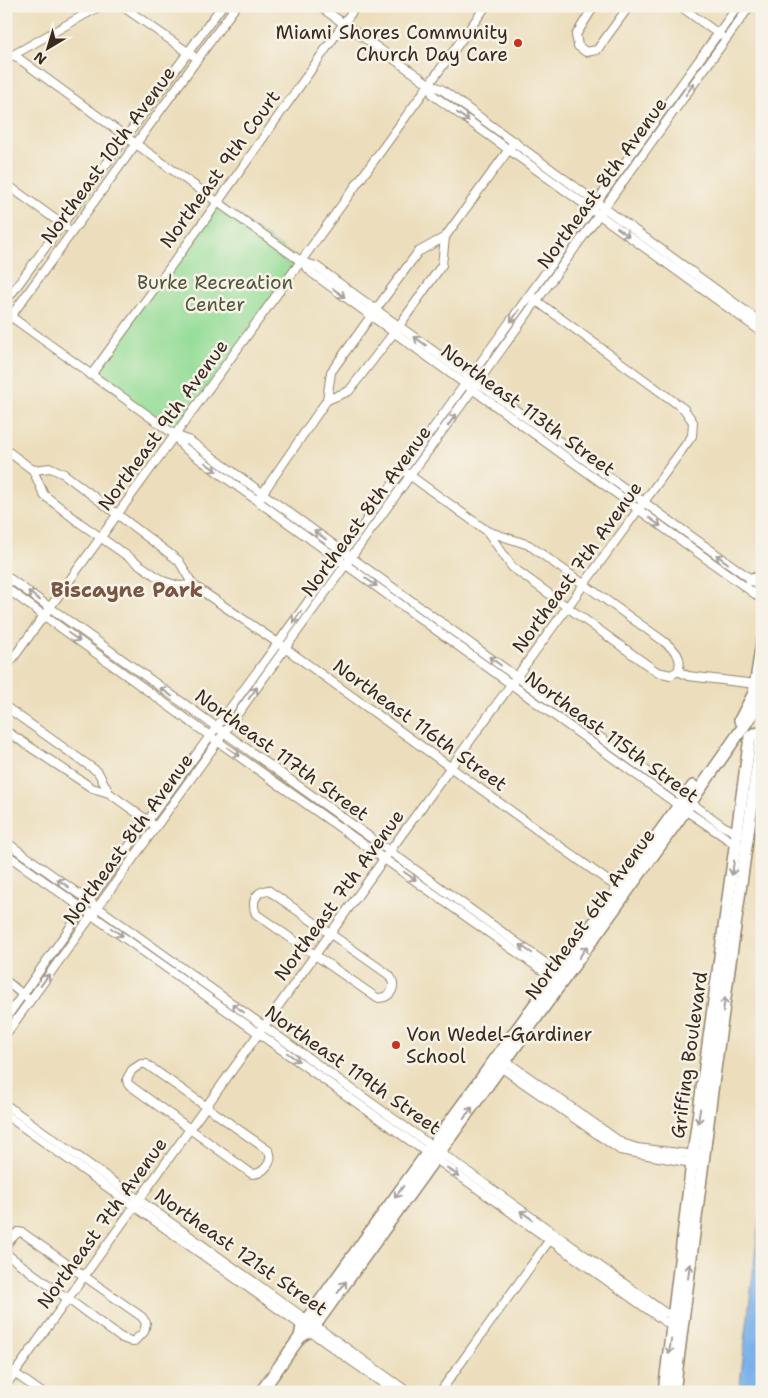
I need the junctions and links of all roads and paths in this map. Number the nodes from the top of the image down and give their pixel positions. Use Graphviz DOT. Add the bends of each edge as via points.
graph roads {
  1 [pos="100,6"];
  2 [pos="122,6"];
  3 [pos="222,6"];
  4 [pos="236,6"];
  5 [pos="319,6"];
  6 [pos="356,6"];
  7 [pos="486,6"];
  8 [pos="594,6"];
  9 [pos="629,6"];
  10 [pos="680,6"];
  11 [pos="738,6"];
  12 [pos="750,6"];
  13 [pos="344,24"];
  14 [pos="718,34"];
  15 [pos="726,39"];
  16 [pos="188,52"];
  17 [pos="14,55"];
  18 [pos="198,58"];
  19 [pos="6,59"];
  20 [pos="428,84"];
  21 [pos="126,138"];
  22 [pos="515,141"];
  23 [pos="136,144"];
  24 [pos="509,150"];
  25 [pos="6,184"];
  26 [pos="597,201"];
  27 [pos="218,202"];
  28 [pos="605,208"];
  29 [pos="591,210"];
  30 [pos="600,215"];
  31 [pos="62,224"];
  32 [pos="72,231"];
  33 [pos="445,237"];
  34 [pos="302,262"];
  35 [pos="530,296"];
  36 [pos="6,301"];
  37 [pos="537,301"];
  38 [pos="373,313"];
  39 [pos="8,318"];
  40 [pos="762,323"];
  41 [pos="399,326"];
  42 [pos="505,329"];
  43 [pos="762,330"];
  44 [pos="394,333"];
  45 [pos="512,335"];
  46 [pos="91,375"];
  47 [pos="467,381"];
  48 [pos="475,387"];
  49 [pos="327,400"];
  50 [pos="175,435"];
  51 [pos="6,450"];
  52 [pos="33,470"];
  53 [pos="403,470"];
  54 [pos="411,477"];
  55 [pos="260,497"];
  56 [pos="643,503"];
  57 [pos="638,510"];
  58 [pos="118,514"];
  59 [pos="487,531"];
  60 [pos="101,536"];
  61 [pos="344,552"];
  62 [pos="339,559"];
  63 [pos="349,562"];
  64 [pos="6,576"];
  65 [pos="756,579"];
  66 [pos="193,585"];
  67 [pos="585,585"];
  68 [pos="762,587"];
  69 [pos="6,588"];
  70 [pos="762,599"];
  71 [pos="51,608"];
  72 [pos="568,608"];
  73 [pos="45,616"];
  74 [pos="762,642"];
  75 [pos="278,643"];
  76 [pos="286,648"];
  77 [pos="6,668"];
  78 [pos="678,671"];
  79 [pos="518,677"];
  80 [pos="756,684"];
  81 [pos="512,685"];
  82 [pos="756,701"];
  83 [pos="6,707"];
  84 [pos="216,728"];
  85 [pos="6,731"];
  86 [pos="762,733"];
  87 [pos="223,734"];
  88 [pos="210,736"];
  89 [pos="218,741"];
  90 [pos="452,767"];
  91 [pos="109,793"];
  92 [pos="684,804"];
  93 [pos="149,822"];
  94 [pos="156,827"];
  95 [pos="741,841"];
  96 [pos="6,842"];
  97 [pos="6,854"];
  98 [pos="387,855"];
  99 [pos="622,891"];
  100 [pos="88,901"];
  101 [pos="83,909"];
  102 [pos="95,912"];
  103 [pos="332,933"];
  104 [pos="315,956"];
  105 [pos="559,978"];
  106 [pos="6,982"];
  107 [pos="24,995"];
  108 [pos="31,1000"];
  109 [pos="6,1018"];
  110 [pos="262,1030"];
  111 [pos="6,1034"];
  112 [pos="499,1061"];
  113 [pos="6,1105"];
  114 [pos="207,1105"];
  115 [pos="6,1115"];
  116 [pos="189,1130"];
  117 [pos="434,1153"];
  118 [pos="698,1160"];
  119 [pos="137,1204"];
  120 [pos="551,1238"];
  121 [pos="6,1249"];
  122 [pos="85,1275"];
  123 [pos="68,1300"];
  124 [pos="678,1322"];
  125 [pos="307,1328"];
  126 [pos="6,1367"];
  127 [pos="14,1373"];
  128 [pos="6,1385"];
  129 [pos="41,1392"];
  130 [pos="261,1392"];
  131 [pos="395,1392"];
  132 [pos="408,1392"];
  133 [pos="440,1392"];
  134 [pos="664,1392"];
  135 [pos="674,1392"];
  1 -- 17 [label="street"];
  2 -- 16 [label="street"];
  3 -- 16 [label="street, Northeast 10th Avenue"];
  4 -- 18 [label="street, Northeast 10th Avenue"];
  5 -- 13 [label="street"];
  6 -- 13 [label="street, Northeast 9th Court"];
  7 -- 20 [label="street, Northeast 9th Avenue"];
  8 -- 9 [label="street" via="576,35 578,46 586,52 597,50"];
  10 -- 14 [label="street"];
  11 -- 14 [label="street, Northeast 8th Avenue"];
  12 -- 15 [label="street, Northeast 8th Avenue"];
  13 -- 20 [label="street"];
  13 -- 27 [label="street, Northeast 9th Court"];
  14 -- 15 [label="street"];
  14 -- 26 [label="street, Northeast 8th Avenue"];
  28 -- 15 [label="street, Northeast 8th Avenue, one-way"];
  16 -- 18 [label="street"];
  16 -- 21 [label="street, Northeast 10th Avenue"];
  17 -- 19 [label="street"];
  17 -- 21 [label="street, Northeast 113th Street"];
  18 -- 23 [label="street, Northeast 10th Avenue"];
  20 -- 22 [label="street" via="441,89"];
  20 -- 24 [label="street, one-way" via="433,95"];
  20 -- 34 [label="street, Northeast 9th Avenue"];
  21 -- 23 [label="street, Northeast 113th Street"];
  21 -- 31 [label="street, Northeast 10th Avenue"];
  22 -- 24 [label="street"];
  22 -- 26 [label="street"];
  23 -- 27 [label="street, Northeast 113th Street"];
  23 -- 32 [label="street, Northeast 10th Avenue"];
  24 -- 29 [label="street"];
  24 -- 33 [label="street"];
  25 -- 31 [label="street"];
  26 -- 28 [label="street"];
  26 -- 29 [label="street, Northeast 8th Avenue"];
  27 -- 34 [label="street, Northeast 113th Street"];
  27 -- 46 [label="street, Northeast 9th Court"];
  28 -- 30 [label="street, Northeast 8th Avenue"];
  28 -- 40 [label="street"];
  29 -- 30 [label="street"];
  29 -- 35 [label="street, Northeast 8th Avenue"];
  30 -- 37 [label="street, Northeast 8th Avenue"];
  30 -- 43 [label="street, one-way"];
  31 -- 32 [label="street"];
  31 -- 36 [label="street, Northeast 10th Avenue"];
  32 -- 39 [label="street, Northeast 10th Avenue"];
  33 -- 38 [label="street" via="418,252"];
  33 -- 41 [label="street" via="442,265"];
  34 -- 38 [label="street, Northeast 113th Street" via="316,266"];
  34 -- 50 [label="street, Northeast 9th Avenue"];
  35 -- 37 [label="street"];
  35 -- 42 [label="street, Northeast 8th Avenue, one-way"];
  37 -- 45 [label="street, Northeast 8th Avenue"];
  37 -- 56 [label="street, Northeast 7th Avenue" via="688,413 693,432 689,441"];
  38 -- 41 [label="street, Northeast 113th Street"];
  38 -- 44 [label="street, Northeast 113th Street"];
  38 -- 49 [label="street" via="331,372"];
  39 -- 46 [label="street, Northeast 115th Street"];
  41 -- 44 [label="street"];
  47 -- 41 [label="street, Northeast 113th Street, one-way"];
  42 -- 45 [label="street"];
  42 -- 47 [label="street, Northeast 8th Avenue"];
  44 -- 47 [label="street, Northeast 113th Street"];
  44 -- 49 [label="street" via="349,391"];
  45 -- 48 [label="street, Northeast 8th Avenue"];
  46 -- 50 [label="street, Northeast 115th Street"];
  47 -- 48 [label="street, Northeast 113th Street"];
  47 -- 53 [label="street, Northeast 8th Avenue"];
  54 -- 48 [label="street, Northeast 8th Avenue, one-way"];
  48 -- 56 [label="street, Northeast 113th Street"];
  48 -- 57 [label="street, Northeast 113th Street"];
  49 -- 55 [label="street"];
  50 -- 55 [label="street, Northeast 115th Street" via="190,441"];
  50 -- 58 [label="street, Northeast 9th Avenue"];
  51 -- 52 [label="street, Northeast 116th Street"];
  52 -- 58 [label="street, Northeast 116th Street" via="51,468 64,474"];
  52 -- 60 [label="street, Northeast 116th Street" via="44,495"];
  53 -- 54 [label="street"];
  53 -- 61 [label="street, Northeast 8th Avenue"];
  54 -- 59 [label="street"];
  54 -- 63 [label="street, Northeast 8th Avenue"];
  61 -- 55 [label="street, Northeast 115th Street, one-way"];
  55 -- 62 [label="street, Northeast 115th Street"];
  56 -- 57 [label="street, Northeast 7th Avenue"];
  65 -- 56 [label="street, Northeast 113th Street, one-way"];
  57 -- 67 [label="street, Northeast 7th Avenue"];
  57 -- 70 [label="street, Northeast 113th Street, one-way"];
  58 -- 60 [label="street, Northeast 9th Avenue"];
  58 -- 66 [label="street, Northeast 116th Street" via="179,561"];
  59 -- 67 [label="street" via="529,545"];
  59 -- 72 [label="street" via="512,567"];
  60 -- 66 [label="street, Northeast 116th Street" via="163,581 180,586"];
  60 -- 71 [label="street, Northeast 9th Avenue"];
  61 -- 62 [label="street, Northeast 8th Avenue"];
  61 -- 63 [label="street, Northeast 115th Street"];
  62 -- 63 [label="street, Northeast 115th Street"];
  62 -- 75 [label="street, Northeast 8th Avenue, one-way"];
  63 -- 76 [label="street, Northeast 8th Avenue"];
  79 -- 63 [label="street, Northeast 115th Street, one-way"];
  63 -- 81 [label="street, Northeast 115th Street, one-way"];
  71 -- 64 [label="street, Northeast 117th Street, one-way"];
  65 -- 68 [label="street, Northeast 113th Street"];
  66 -- 75 [label="street, Northeast 116th Street"];
  67 -- 72 [label="street, Northeast 7th Avenue"];
  67 -- 78 [label="street" via="675,651 680,658"];
  69 -- 73 [label="street, Northeast 117th Street"];
  71 -- 73 [label="street, Northeast 9th Avenue"];
  84 -- 71 [label="street, Northeast 117th Street, one-way"];
  72 -- 78 [label="street" via="657,672 671,675"];
  72 -- 79 [label="street, Northeast 7th Avenue"];
  73 -- 77 [label="street, Northeast 9th Avenue"];
  73 -- 88 [label="street, Northeast 117th Street, one-way"];
  74 -- 80 [label="main road"];
  75 -- 76 [label="street, Northeast 116th Street"];
  75 -- 84 [label="street, Northeast 8th Avenue"];
  87 -- 76 [label="street, Northeast 8th Avenue, one-way"];
  76 -- 90 [label="street, Northeast 116th Street"];
  78 -- 80 [label="street" via="688,676"];
  79 -- 81 [label="street, Northeast 7th Avenue"];
  79 -- 92 [label="street, Northeast 115th Street"];
  80 -- 82 [label="main road"];
  81 -- 90 [label="street, Northeast 7th Avenue"];
  81 -- 92 [label="street, Northeast 115th Street"];
  82 -- 92 [label="main road, Northeast 6th Avenue"];
  83 -- 91 [label="street" via="98,772"];
  84 -- 87 [label="street, Northeast 117th Street"];
  84 -- 88 [label="street, Northeast 8th Avenue"];
  85 -- 91 [label="street" via="92,788"];
  86 -- 95 [label="main road, Griffing Boulevard"];
  87 -- 89 [label="street, Northeast 8th Avenue"];
  87 -- 98 [label="street, Northeast 117th Street"];
  88 -- 89 [label="street, Northeast 117th Street"];
  88 -- 93 [label="street, Northeast 8th Avenue"];
  89 -- 94 [label="street, Northeast 8th Avenue"];
  89 -- 98 [label="street, Northeast 117th Street, one-way"];
  90 -- 98 [label="street, Northeast 7th Avenue"];
  90 -- 99 [label="street, Northeast 116th Street"];
  91 -- 93 [label="street"];
  92 -- 95 [label="street, Northeast 115th Street"];
  92 -- 99 [label="main road, Northeast 6th Avenue"];
  93 -- 94 [label="street"];
  93 -- 100 [label="street, Northeast 8th Avenue"];
  94 -- 102 [label="street, Northeast 8th Avenue"];
  95 -- 118 [label="main road, Griffing Boulevard"];
  100 -- 96 [label="street, Northeast 119th Street, one-way"];
  97 -- 101 [label="street, Northeast 119th Street"];
  98 -- 103 [label="street, Northeast 7th Avenue"];
  98 -- 105 [label="street, Northeast 117th Street"];
  99 -- 105 [label="main road, Northeast 6th Avenue"];
  100 -- 101 [label="street, Northeast 8th Avenue"];
  100 -- 102 [label="street, Northeast 119th Street"];
  101 -- 102 [label="street, Northeast 119th Street"];
  101 -- 107 [label="street, Northeast 8th Avenue"];
  108 -- 102 [label="street, Northeast 8th Avenue, one-way"];
  102 -- 110 [label="street, Northeast 119th Street"];
  103 -- 104 [label="street, Northeast 7th Avenue"];
  103 -- 104 [label="street" via="389,975 394,981 394,989 384,998 377,998"];
  103 -- 104 [label="street" via="273,892 263,891 254,898 256,914"];
  104 -- 110 [label="street, Northeast 7th Avenue"];
  105 -- 112 [label="main road, Northeast 6th Avenue"];
  106 -- 107 [label="street"];
  107 -- 108 [label="street"];
  107 -- 109 [label="street, Northeast 8th Avenue"];
  108 -- 111 [label="street, Northeast 8th Avenue"];
  110 -- 114 [label="street, Northeast 7th Avenue"];
  110 -- 117 [label="street, Northeast 119th Street"];
  112 -- 117 [label="main road, Northeast 6th Avenue"];
  112 -- 118 [label="street" via="622,1143"];
  113 -- 119 [label="street, Northeast 121st Street"];
  114 -- 116 [label="street, Northeast 7th Avenue"];
  114 -- 116 [label="street" via="146,1064 137,1065 132,1070 128,1084"];
  114 -- 116 [label="street" via="269,1151 271,1159 267,1166 252,1174"];
  115 -- 119 [label="street, Northeast 121st Street"];
  116 -- 119 [label="street, Northeast 7th Avenue"];
  117 -- 120 [label="street, Northeast 119th Street"];
  117 -- 125 [label="main road, Northeast 6th Avenue"];
  118 -- 124 [label="main road, Griffing Boulevard"];
  119 -- 122 [label="street, Northeast 7th Avenue"];
  119 -- 125 [label="street, Northeast 121st Street"];
  120 -- 124 [label="street, Northeast 119th Street"];
  120 -- 133 [label="street"];
  121 -- 122 [label="street" via="14,1235 23,1233"];
  121 -- 123 [label="street" via="9,1256"];
  122 -- 123 [label="street, Northeast 7th Avenue"];
  122 -- 123 [label="street" via="142,1317 146,1323 144,1332 136,1342 130,1341"];
  123 -- 127 [label="street, Northeast 7th Avenue"];
  124 -- 134 [label="main road, Griffing Boulevard, one-way"];
  124 -- 135 [label="main road, Griffing Boulevard"];
  125 -- 130 [label="main road, Northeast 6th Avenue"];
  125 -- 131 [label="street, Northeast 121st Street"];
  125 -- 132 [label="street, Northeast 121st Street"];
  126 -- 127 [label="street"];
  127 -- 128 [label="street, Northeast 7th Avenue"];
  127 -- 129 [label="street"];
}
